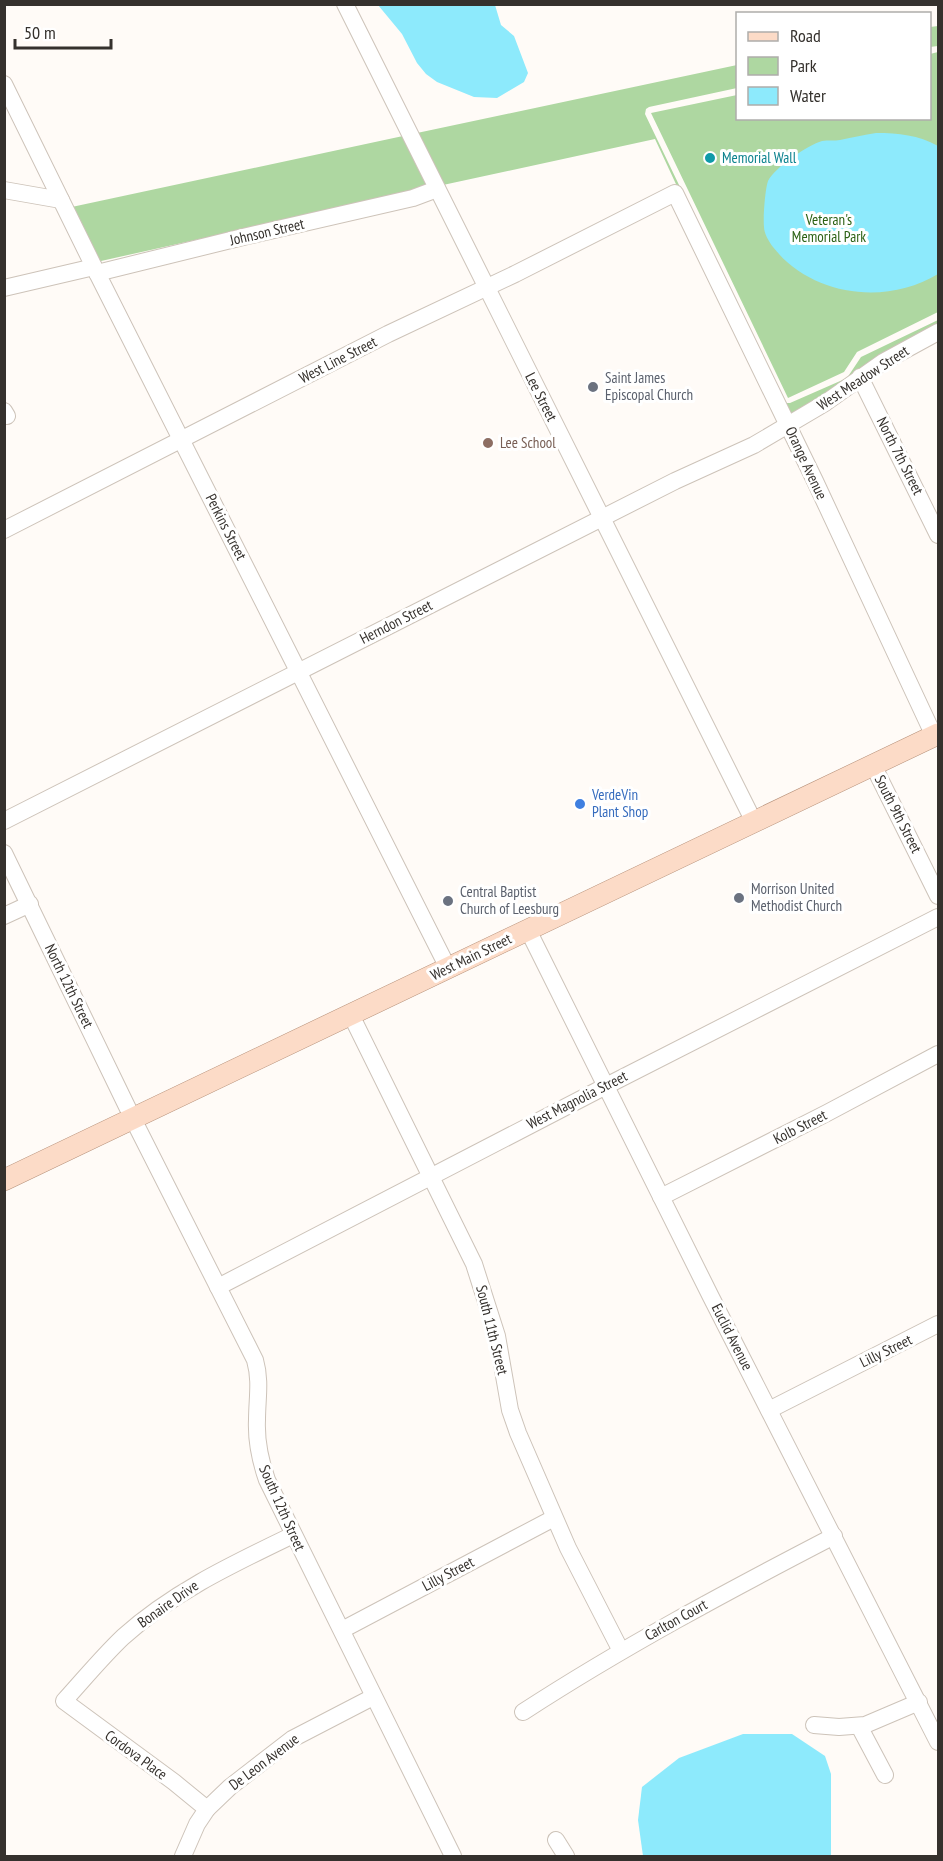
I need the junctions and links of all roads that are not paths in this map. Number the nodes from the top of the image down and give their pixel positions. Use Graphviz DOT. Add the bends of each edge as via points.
graph roads {
  1 [pos="345,4"];
  2 [pos="4,84"];
  3 [pos="437,189"];
  4 [pos="4,190"];
  5 [pos="674,193"];
  6 [pos="61,200"];
  7 [pos="95,270"];
  8 [pos="4,288"];
  9 [pos="486,288"];
  10 [pos="939,332"];
  11 [pos="860,377"];
  12 [pos="789,426"];
  13 [pos="182,440"];
  14 [pos="602,518"];
  15 [pos="4,530"];
  16 [pos="939,535"];
  17 [pos="300,672"];
  18 [pos="936,735"];
  19 [pos="873,765"];
  20 [pos="4,821"];
  21 [pos="754,822"];
  22 [pos="4,853"];
  23 [pos="939,896"];
  24 [pos="30,904"];
  25 [pos="4,916"];
  26 [pos="939,916"];
  27 [pos="528,930"];
  28 [pos="448,968"];
  29 [pos="351,1015"];
  30 [pos="939,1054"];
  31 [pos="606,1086"];
  32 [pos="133,1119"];
  33 [pos="430,1176"];
  34 [pos="4,1180"];
  35 [pos="661,1197"];
  36 [pos="218,1287"];
  37 [pos="939,1324"];
  38 [pos="769,1410"];
  39 [pos="554,1518"];
  40 [pos="293,1535"];
  41 [pos="834,1536"];
  42 [pos="342,1630"];
  43 [pos="621,1651"];
  44 [pos="373,1698"];
  45 [pos="64,1701"];
  46 [pos="919,1702"];
  47 [pos="523,1712"];
  48 [pos="814,1725"];
  49 [pos="859,1726"];
  50 [pos="939,1742"];
  51 [pos="885,1775"];
  52 [pos="207,1809"];
  53 [pos="556,1840"];
  54 [pos="451,1856"];
  55 [pos="183,1857"];
  56 [pos="566,1857"];
  1 -- 3 [label="street, Lee Street"];
  2 -- 6 [label="street, Perkins Street"];
  3 -- 7 [label="street, Johnson Street" via="413,198"];
  3 -- 9 [label="street, Lee Street"];
  4 -- 6 [label="street"];
  5 -- 9 [label="street, West Line Street"];
  5 -- 12 [label="street, Orange Avenue"];
  6 -- 7 [label="street, Perkins Street"];
  7 -- 8 [label="street, Johnson Street"];
  7 -- 13 [label="street, Perkins Street"];
  9 -- 13 [label="street, West Line Street"];
  9 -- 14 [label="street, Lee Street"];
  10 -- 11 [label="street, West Meadow Street"];
  11 -- 12 [label="street, West Meadow Street"];
  11 -- 16 [label="street, North 7th Street"];
  12 -- 14 [label="street, Herndon Street"];
  12 -- 18 [label="street, Orange Avenue"];
  13 -- 15 [label="street, West Line Street"];
  13 -- 17 [label="street, Perkins Street"];
  14 -- 17 [label="street, Herndon Street"];
  14 -- 21 [label="street, Lee Street"];
  17 -- 20 [label="street, Herndon Street"];
  17 -- 28 [label="street, Perkins Street"];
  18 -- 19 [label="main road, West Main Street"];
  19 -- 21 [label="main road, West Main Street"];
  19 -- 23 [label="street, South 9th Street"];
  21 -- 27 [label="main road, West Main Street"];
  22 -- 24 [label="street, North 12th Street"];
  24 -- 25 [label="street"];
  24 -- 32 [label="street, North 12th Street"];
  26 -- 31 [label="street, West Magnolia Street"];
  27 -- 28 [label="main road, West Main Street"];
  27 -- 31 [label="street, Euclid Avenue"];
  28 -- 29 [label="main road, West Main Street"];
  29 -- 32 [label="main road, West Main Street"];
  29 -- 33 [label="street, South 11th Street"];
  30 -- 35 [label="street, Kolb Street"];
  31 -- 33 [label="street, West Magnolia Street"];
  31 -- 35 [label="street, Euclid Avenue"];
  32 -- 34 [label="main road, West Main Street"];
  32 -- 36 [label="street, South 12th Street"];
  33 -- 36 [label="street, West Magnolia Street"];
  33 -- 39 [label="street, South 11th Street" via="477,1272 497,1336 510,1410"];
  35 -- 38 [label="street, Euclid Avenue"];
  36 -- 40 [label="street, South 12th Street" via="257,1367 260,1461"];
  37 -- 38 [label="street, Lilly Street"];
  38 -- 41 [label="street, Euclid Avenue"];
  39 -- 42 [label="street, Lilly Street"];
  39 -- 43 [label="street, South 11th Street"];
  40 -- 42 [label="street, South 12th Street"];
  40 -- 45 [label="street, Bonaire Drive" via="187,1589 146,1618 104,1656"];
  41 -- 43 [label="street, Carlton Court"];
  41 -- 46 [label="street, Euclid Avenue"];
  42 -- 44 [label="street, South 12th Street"];
  43 -- 47 [label="street, Carlton Court"];
  44 -- 52 [label="street, De Leon Avenue" via="292,1739"];
  44 -- 54 [label="street, South 12th Street"];
  45 -- 52 [label="street, Cordova Place"];
  46 -- 49 [label="street"];
  46 -- 50 [label="street, Euclid Avenue"];
  48 -- 49 [label="street"];
  49 -- 51 [label="street"];
  52 -- 55 [label="street, De Leon Avenue"];
  53 -- 56 [label="street"];
}
